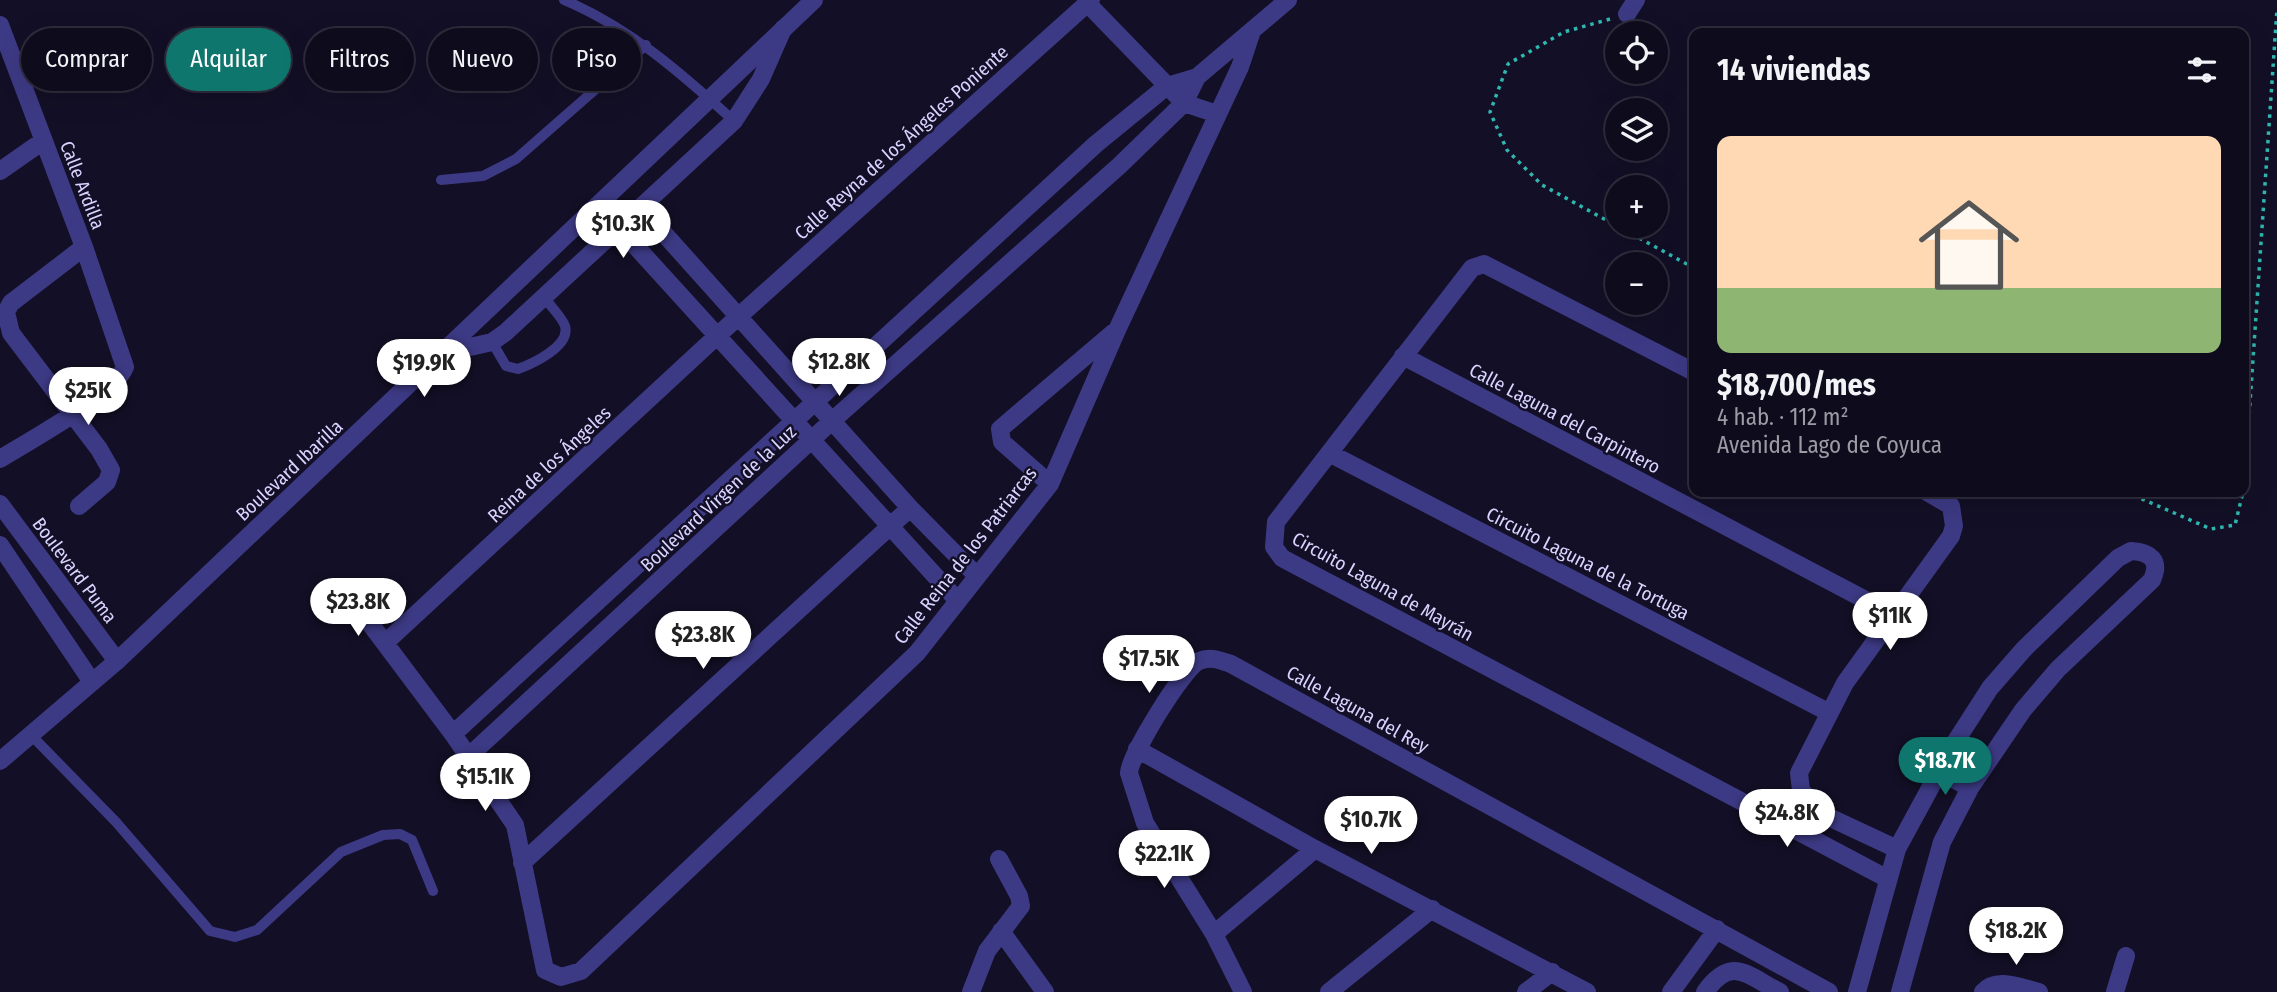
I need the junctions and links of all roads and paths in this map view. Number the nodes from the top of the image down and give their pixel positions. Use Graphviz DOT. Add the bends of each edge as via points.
graph roads {
  1 [pos="564,0"];
  2 [pos="814,0"];
  3 [pos="1288,0"];
  4 [pos="1089,1"];
  5 [pos="1632,7"];
  6 [pos="2277,9"];
  7 [pos="783,29"];
  8 [pos="1252,31"];
  9 [pos="1,32"];
  10 [pos="646,45"];
  11 [pos="1196,77"];
  12 [pos="1167,86"];
  13 [pos="709,99"];
  14 [pos="1184,103"];
  15 [pos="1217,114"];
  16 [pos="734,121"];
  17 [pos="43,141"];
  18 [pos="0,171"];
  19 [pos="441,180"];
  20 [pos="642,209"];
  21 [pos="620,229"];
  22 [pos="85,247"];
  23 [pos="1689,265"];
  24 [pos="545,298"];
  25 [pos="740,316"];
  26 [pos="1117,330"];
  27 [pos="719,335"];
  28 [pos="492,342"];
  29 [pos="444,353"];
  30 [pos="1403,356"];
  31 [pos="1689,369"];
  32 [pos="817,402"];
  33 [pos="73,414"];
  34 [pos="2249,418"];
  35 [pos="833,420"];
  36 [pos="796,421"];
  37 [pos="812,440"];
  38 [pos="1329,453"];
  39 [pos="0,459"];
  40 [pos="1050,484"];
  41 [pos="1936,497"];
  42 [pos="2137,497"];
  43 [pos="2242,497"];
  44 [pos="0,504"];
  45 [pos="79,506"];
  46 [pos="910,508"];
  47 [pos="891,526"];
  48 [pos="0,545"];
  49 [pos="977,576"];
  50 [pos="958,601"];
  51 [pos="360,610"];
  52 [pos="1894,615"];
  53 [pos="386,642"];
  54 [pos="117,661"];
  55 [pos="92,682"];
  56 [pos="1828,712"];
  57 [pos="453,734"];
  58 [pos="31,735"];
  59 [pos="1137,749"];
  60 [pos="468,756"];
  61 [pos="0,761"];
  62 [pos="1939,771"];
  63 [pos="1970,788"];
  64 [pos="1315,849"];
  65 [pos="1897,849"];
  66 [pos="999,859"];
  67 [pos="522,863"];
  68 [pos="1888,880"];
  69 [pos="433,891"];
  70 [pos="1432,909"];
  71 [pos="1717,929"];
  72 [pos="1002,931"];
  73 [pos="1214,934"];
  74 [pos="2126,956"];
  75 [pos="1552,972"];
  76 [pos="971,992"];
  77 [pos="1045,992"];
  78 [pos="1243,992"];
  79 [pos="1329,992"];
  80 [pos="1526,992"];
  81 [pos="1587,992"];
  82 [pos="1671,992"];
  83 [pos="1705,992"];
  84 [pos="1780,992"];
  85 [pos="1829,992"];
  86 [pos="1857,992"];
  87 [pos="1900,992"];
  88 [pos="1983,992"];
  89 [pos="2039,992"];
  90 [pos="2115,992"];
  1 -- 10 [label="lane"];
  2 -- 7 [label="street, Boulevard Ibarilla"];
  3 -- 8 [label="street"];
  4 -- 12 [label="street"];
  4 -- 25 [label="street, Calle Reyna de los Ángeles Poniente"];
  5 -- 23 [label="path" via="1564,32 1508,64 1490,112 1507,150 1542,185"];
  6 -- 34 [label="path"];
  7 -- 13 [label="street, Boulevard Ibarilla"];
  7 -- 16 [label="street" via="761,79"];
  8 -- 11 [label="street"];
  8 -- 15 [label="street, Calle Reina de los Patriarcas"];
  9 -- 17 [label="street, Calle Ardilla"];
  10 -- 13 [label="lane"];
  10 -- 19 [label="lane" via="516,159 483,176"];
  11 -- 12 [label="street"];
  11 -- 14 [label="street"];
  12 -- 14 [label="street"];
  12 -- 32 [label="street, Boulevard Virgen de la Luz" via="1096,144"];
  13 -- 16 [label="lane"];
  13 -- 29 [label="street, Boulevard Ibarilla"];
  14 -- 15 [label="street"];
  14 -- 35 [label="street, Boulevard Virgen de la Luz"];
  15 -- 26 [label="street, Calle Reina de los Patriarcas"];
  16 -- 20 [label="street"];
  17 -- 18 [label="street"];
  17 -- 22 [label="street, Calle Ardilla"];
  20 -- 21 [label="street"];
  20 -- 25 [label="street"];
  21 -- 24 [label="street"];
  21 -- 27 [label="street"];
  22 -- 33 [label="street, Calle Ardilla" via="125,360 123,373"];
  22 -- 33 [label="street" via="11,303 6,312 7,323"];
  24 -- 28 [label="street"];
  24 -- 28 [label="lane" via="565,326 564,337 555,348 518,369 506,366"];
  25 -- 27 [label="street, Reina de los Ángeles"];
  25 -- 32 [label="street"];
  26 -- 40 [label="street, Calle Reina de los Patriarcas"];
  26 -- 40 [label="street" via="1000,429 1002,442"];
  27 -- 36 [label="street"];
  27 -- 53 [label="street, Reina de los Ángeles"];
  28 -- 29 [label="street"];
  29 -- 54 [label="street, Boulevard Ibarilla"];
  30 -- 31 [label="street, Circuito Laguna de Mayrán" via="1472,268 1484,264"];
  30 -- 38 [label="street, Circuito Laguna de Mayrán"];
  30 -- 52 [label="street, Calle Laguna del Carpintero"];
  32 -- 35 [label="street"];
  32 -- 36 [label="street, Boulevard Virgen de la Luz"];
  33 -- 39 [label="street"];
  33 -- 45 [label="street" via="111,470 107,482"];
  35 -- 37 [label="street, Boulevard Virgen de la Luz"];
  35 -- 46 [label="street"];
  36 -- 37 [label="street"];
  36 -- 57 [label="street, Boulevard Virgen de la Luz"];
  37 -- 47 [label="street"];
  37 -- 60 [label="street, Boulevard Virgen de la Luz"];
  38 -- 56 [label="street, Circuito Laguna de la Tortuga"];
  38 -- 68 [label="street, Circuito Laguna de Mayrán" via="1276,522 1273,540 1282,558"];
  40 -- 49 [label="street, Calle Reina de los Patriarcas"];
  41 -- 52 [label="street" via="1951,506 1954,526"];
  42 -- 43 [label="path" via="2211,529 2235,525"];
  44 -- 54 [label="street, Boulevard Puma"];
  46 -- 47 [label="street"];
  46 -- 49 [label="street"];
  47 -- 50 [label="street"];
  47 -- 67 [label="street"];
  48 -- 55 [label="street"];
  49 -- 50 [label="street, Calle Reina de los Patriarcas"];
  50 -- 67 [label="street, Calle Reina de los Patriarcas" via="917,653 581,971 568,977 545,970"];
  51 -- 53 [label="street"];
  52 -- 56 [label="street"];
  53 -- 57 [label="street"];
  54 -- 55 [label="street, Boulevard Ibarilla"];
  55 -- 58 [label="street, Boulevard Ibarilla"];
  56 -- 65 [label="street" via="1800,769 1801,790 1820,813"];
  57 -- 60 [label="street"];
  58 -- 61 [label="street, Boulevard Ibarilla"];
  58 -- 69 [label="lane" via="117,822 210,931 235,937 257,930 341,852 383,835 400,834 412,840"];
  59 -- 64 [label="street"];
  59 -- 71 [label="street, Calle Laguna del Rey" via="1190,667 1203,660 1221,660"];
  59 -- 73 [label="street, Calle Laguna del Rey" via="1129,773 1145,823"];
  60 -- 67 [label="street" via="515,825"];
  62 -- 63 [label="street"];
  62 -- 63 [label="street" via="1990,688 2024,649 2118,558 2131,551 2150,554 2157,570 2152,580 2058,669 2023,710"];
  62 -- 65 [label="street"];
  63 -- 87 [label="street" via="1942,842"];
  64 -- 70 [label="street"];
  64 -- 73 [label="street"];
  65 -- 68 [label="street"];
  66 -- 72 [label="street" via="1021,906"];
  68 -- 86 [label="street"];
  70 -- 75 [label="street"];
  70 -- 79 [label="street"];
  71 -- 82 [label="street"];
  71 -- 85 [label="street, Calle Laguna del Rey"];
  72 -- 76 [label="street" via="987,951"];
  72 -- 77 [label="street"];
  73 -- 78 [label="street, Calle Laguna del Rey"];
  74 -- 90 [label="street"];
  75 -- 80 [label="street"];
  75 -- 81 [label="street"];
  83 -- 84 [label="street" via="1718,975 1730,970"];
  88 -- 89 [label="street" via="2001,983"];
}
